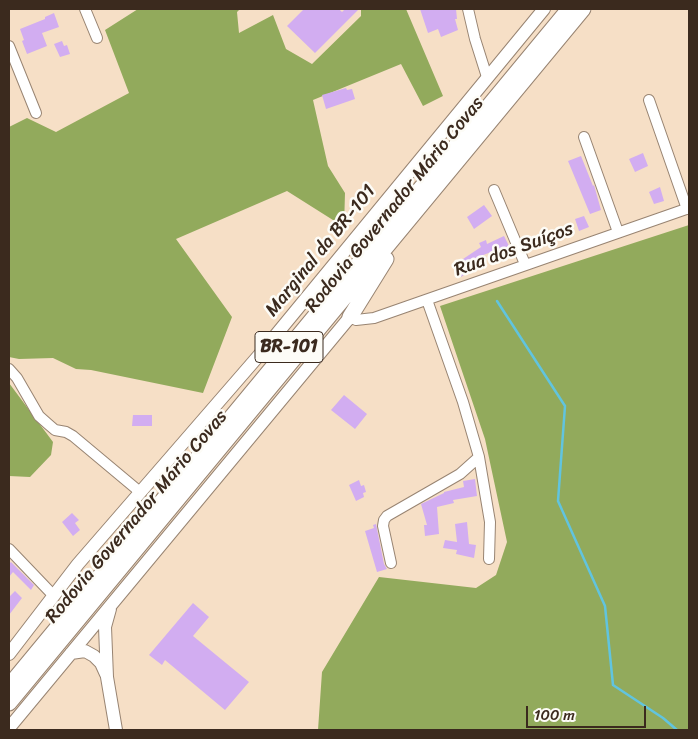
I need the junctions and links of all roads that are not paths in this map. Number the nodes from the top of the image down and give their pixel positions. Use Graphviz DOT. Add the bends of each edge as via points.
graph roads {
  1 [pos="86,9"];
  2 [pos="468,9"];
  3 [pos="544,9"];
  4 [pos="569,9"];
  5 [pos="583,9"];
  6 [pos="97,38"];
  7 [pos="9,46"];
  8 [pos="487,77"];
  9 [pos="649,100"];
  10 [pos="36,113"];
  11 [pos="584,137"];
  12 [pos="494,190"];
  13 [pos="423,202"];
  14 [pos="688,208"];
  15 [pos="618,232"];
  16 [pos="525,264"];
  17 [pos="427,300"];
  18 [pos="350,317"];
  19 [pos="9,369"];
  20 [pos="479,457"];
  21 [pos="140,492"];
  22 [pos="9,548"];
  23 [pos="489,559"];
  24 [pos="391,563"];
  25 [pos="53,595"];
  26 [pos="110,607"];
  27 [pos="71,653"];
  28 [pos="9,654"];
  29 [pos="107,677"];
  30 [pos="9,686"];
  31 [pos="9,703"];
  32 [pos="9,728"];
  33 [pos="116,730"];
  1 -- 6 [label="street"];
  2 -- 8 [label="street"];
  3 -- 8 [label="main road, Marginal da BR-101"];
  4 -- 30 [label="highway, Rodovia Governador Mário Covas / BR-101"];
  5 -- 13 [label="highway, Rodovia Governador Mário Covas / BR-101"];
  7 -- 10 [label="street"];
  8 -- 21 [label="main road, Marginal da BR-101" via="261,353"];
  9 -- 14 [label="street"];
  11 -- 15 [label="street"];
  12 -- 16 [label="street"];
  13 -- 18 [label="highway"];
  13 -- 31 [label="highway, Rodovia Governador Mário Covas / BR-101"];
  14 -- 15 [label="street, Rua dos Suíços"];
  15 -- 16 [label="street, Rua dos Suíços"];
  16 -- 17 [label="street, Rua dos Suíços"];
  17 -- 18 [label="street, Rua dos Suíços" via="374,318 356,320"];
  17 -- 20 [label="street"];
  18 -- 26 [label="main road"];
  19 -- 21 [label="street" via="48,424 73,436"];
  20 -- 23 [label="street" via="490,522"];
  20 -- 24 [label="street" via="460,474 387,516 383,526"];
  21 -- 25 [label="main road, Marginal da BR-101"];
  22 -- 25 [label="street"];
  25 -- 28 [label="main road, Marginal da BR-101"];
  26 -- 27 [label="main road"];
  26 -- 29 [label="main road" via="105,626"];
  27 -- 29 [label="main road" via="85,651 94,656"];
  27 -- 32 [label="main road"];
  29 -- 33 [label="main road"];
}
